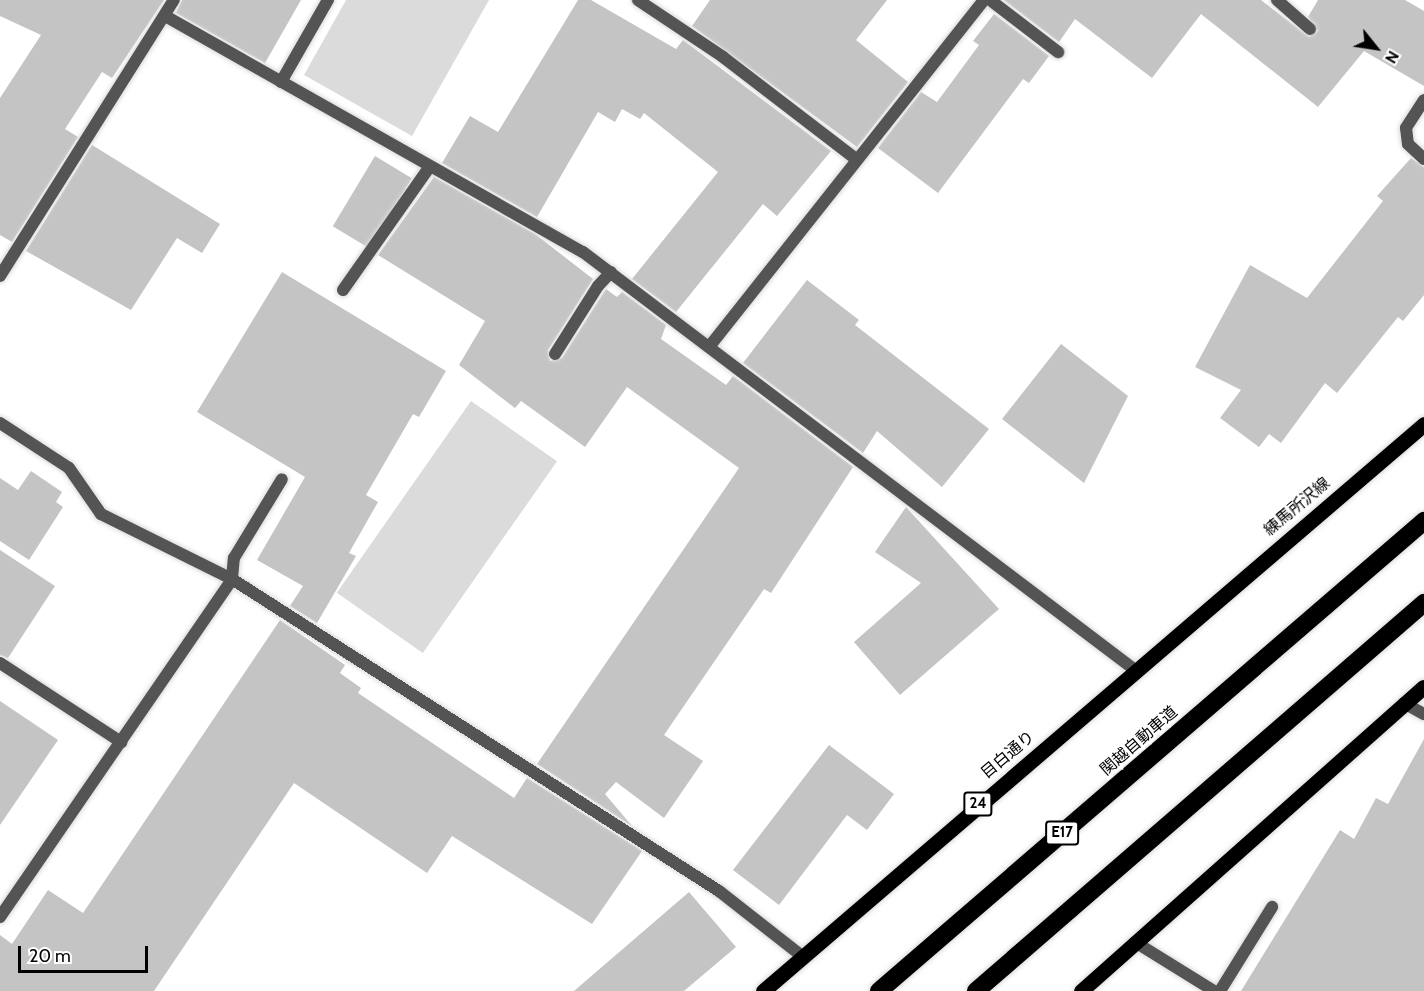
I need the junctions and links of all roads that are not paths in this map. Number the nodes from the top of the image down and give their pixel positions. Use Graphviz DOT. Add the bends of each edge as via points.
graph roads {
  1 [pos="174,0"];
  2 [pos="328,0"];
  3 [pos="638,0"];
  4 [pos="984,0"];
  5 [pos="990,0"];
  6 [pos="1277,0"];
  7 [pos="167,17"];
  8 [pos="1310,28"];
  9 [pos="1058,52"];
  10 [pos="281,82"];
  11 [pos="1424,100"];
  12 [pos="1424,159"];
  13 [pos="857,160"];
  14 [pos="430,166"];
  15 [pos="611,272"];
  16 [pos="0,276"];
  17 [pos="343,290"];
  18 [pos="709,347"];
  19 [pos="555,354"];
  20 [pos="0,423"];
  21 [pos="1424,424"];
  22 [pos="282,479"];
  23 [pos="1424,521"];
  24 [pos="232,579"];
  25 [pos="1424,603"];
  26 [pos="1195,618"];
  27 [pos="0,663"];
  28 [pos="1135,670"];
  29 [pos="1424,687"];
  30 [pos="1404,703"];
  31 [pos="1424,714"];
  32 [pos="121,742"];
  33 [pos="1272,907"];
  34 [pos="0,917"];
  35 [pos="1135,942"];
  36 [pos="802,956"];
  37 [pos="763,991"];
  38 [pos="879,991"];
  39 [pos="976,991"];
  40 [pos="1081,991"];
  41 [pos="1214,991"];
  42 [pos="1220,991"];
  1 -- 7 [label="street"];
  2 -- 10 [label="street"];
  3 -- 13 [label="street" via="723,57"];
  4 -- 13 [label="street"];
  5 -- 9 [label="street"];
  6 -- 8 [label="street"];
  7 -- 10 [label="street"];
  7 -- 16 [label="street"];
  10 -- 14 [label="street"];
  11 -- 12 [label="street" via="1406,128 1408,144"];
  13 -- 18 [label="street"];
  14 -- 15 [label="street" via="583,252"];
  14 -- 17 [label="street"];
  15 -- 18 [label="street"];
  15 -- 19 [label="street"];
  18 -- 28 [label="street"];
  20 -- 24 [label="street" via="69,468 101,514"];
  21 -- 26 [label="main road, 練馬所沢線 / 24"];
  22 -- 24 [label="street" via="234,558"];
  23 -- 38 [label="highway, 関越自動車道 / E17"];
  24 -- 32 [label="street"];
  24 -- 36 [label="street" via="719,891"];
  25 -- 39 [label="highway"];
  26 -- 28 [label="main road, 目白通り / 24"];
  27 -- 32 [label="street"];
  28 -- 36 [label="main road, 目白通り / 24"];
  29 -- 30 [label="main road"];
  30 -- 31 [label="street"];
  30 -- 35 [label="main road"];
  32 -- 34 [label="street"];
  33 -- 42 [label="street"];
  35 -- 40 [label="main road"];
  35 -- 41 [label="street"];
  36 -- 37 [label="main road, 目白通り / 24"];
}
